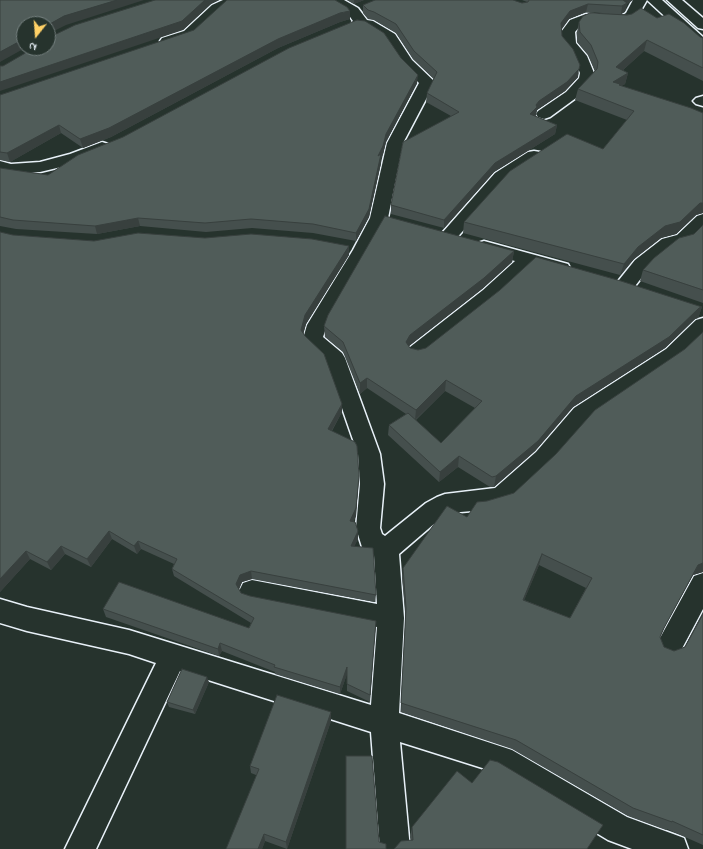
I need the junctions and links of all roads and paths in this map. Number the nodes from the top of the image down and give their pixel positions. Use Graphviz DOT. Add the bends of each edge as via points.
graph roads {
  1 [pos="241,0"];
  2 [pos="640,0"];
  3 [pos="654,0"];
  4 [pos="674,0"];
  5 [pos="332,1"];
  6 [pos="223,2"];
  7 [pos="360,13"];
  8 [pos="703,25"];
  9 [pos="346,26"];
  10 [pos="703,44"];
  11 [pos="151,46"];
  12 [pos="544,114"];
  13 [pos="118,140"];
  14 [pos="550,146"];
  15 [pos="0,166"];
  16 [pos="703,220"];
  17 [pos="529,259"];
  18 [pos="581,273"];
  19 [pos="625,286"];
  20 [pos="700,324"];
  21 [pos="417,352"];
  22 [pos="386,550"];
  23 [pos="703,584"];
  24 [pos="252,591"];
  25 [pos="0,611"];
  26 [pos="391,618"];
  27 [pos="668,647"];
  28 [pos="173,656"];
  29 [pos="384,722"];
  30 [pos="80,849"];
  31 [pos="395,849"];
  32 [pos="673,849"];
  1 -- 6 [label="main road"];
  2 -- 12 [label="main road" via="631,16 624,20 586,18 575,23 568,32 569,44 580,56 588,74 571,95"];
  3 -- 10 [label="main road"];
  4 -- 8 [label="main road"];
  5 -- 7 [label="main road"];
  6 -- 11 [label="main road" via="189,34"];
  7 -- 9 [label="main road"];
  7 -- 22 [label="main road" via="368,24 390,37 407,62 427,82 394,143 387,220 355,249 314,332 313,339 336,358 369,454 372,484 368,528 371,540"];
  13 -- 15 [label="main road" via="76,158 40,167 10,169"];
  14 -- 17 [label="main road" via="501,177 454,238"];
  16 -- 19 [label="main road" via="683,240 668,243 642,264"];
  17 -- 18 [label="main road"];
  17 -- 21 [label="main road" via="490,295"];
  20 -- 22 [label="main road" via="673,354 582,414 544,458 502,496 445,504 434,510"];
  22 -- 26 [label="main road"];
  23 -- 27 [label="main road"];
  24 -- 26 [label="main road"];
  25 -- 28 [label="main road" via="129,642"];
  26 -- 29 [label="main road"];
  28 -- 29 [label="main road"];
  28 -- 30 [label="main road"];
  29 -- 31 [label="main road"];
  29 -- 32 [label="main road" via="502,760 619,829"];
}
